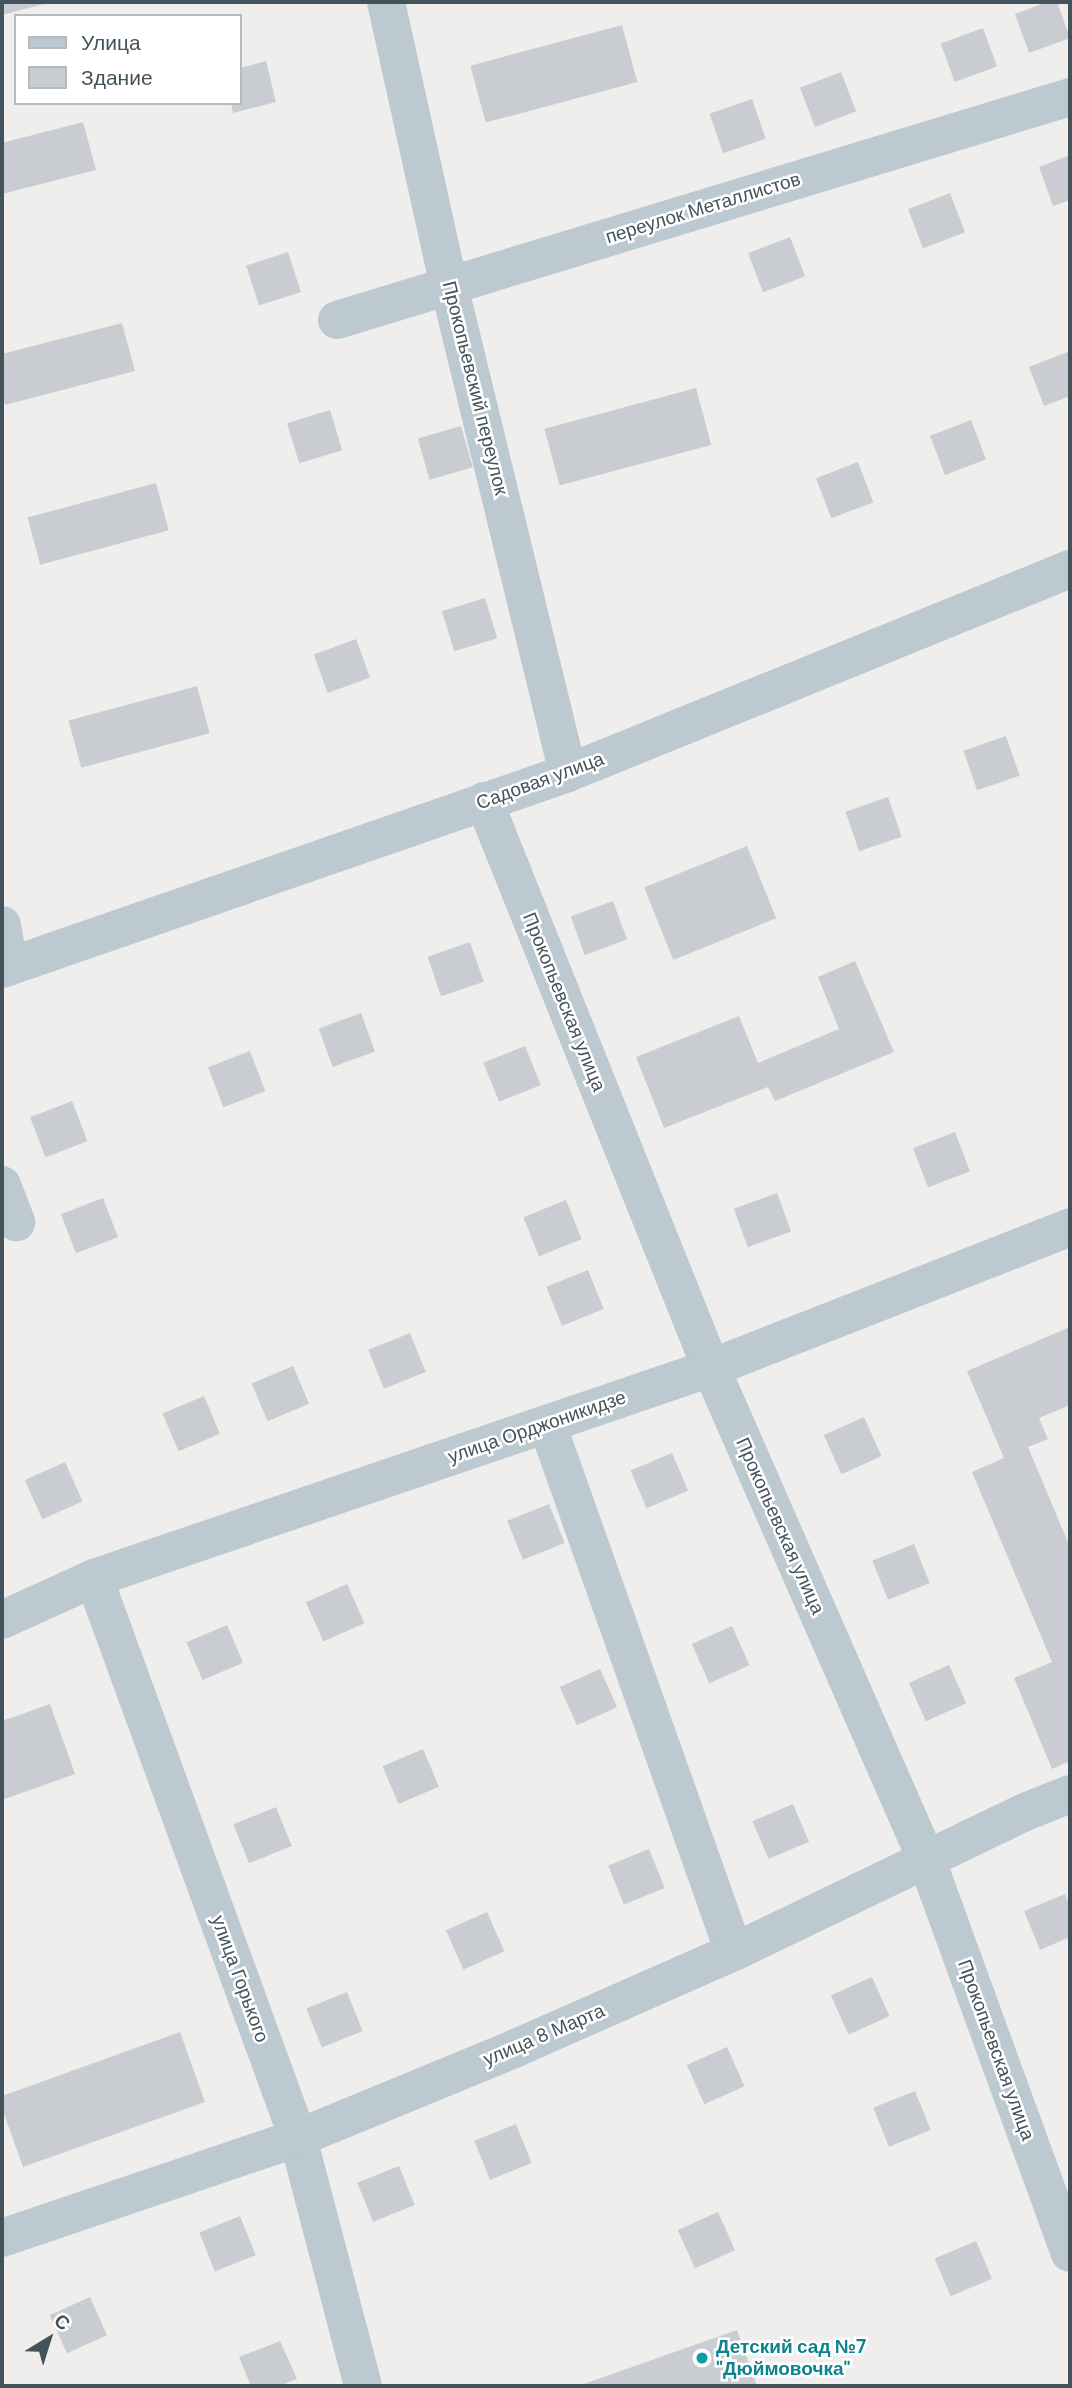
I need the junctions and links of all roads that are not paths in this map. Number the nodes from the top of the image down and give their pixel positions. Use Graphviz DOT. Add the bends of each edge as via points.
graph roads {
  1 [pos="386,2"];
  2 [pos="1070,97"];
  3 [pos="450,286"];
  4 [pos="337,320"];
  5 [pos="1070,569"];
  6 [pos="568,773"];
  7 [pos="484,801"];
  8 [pos="2,925"];
  9 [pos="6,968"];
  10 [pos="2,1185"];
  11 [pos="16,1222"];
  12 [pos="1070,1227"];
  13 [pos="711,1368"];
  14 [pos="547,1424"];
  15 [pos="94,1578"];
  16 [pos="2,1620"];
  17 [pos="1070,1794"];
  18 [pos="927,1861"];
  19 [pos="734,1952"];
  20 [pos="298,2138"];
  21 [pos="2,2238"];
  22 [pos="1070,2253"];
  23 [pos="363,2386"];
  1 -- 3 [label="street, Прокопьевский переулок"];
  2 -- 3 [label="street, переулок Металлистов"];
  3 -- 4 [label="street, переулок Металлистов"];
  3 -- 6 [label="street, Прокопьевский переулок"];
  5 -- 6 [label="street, Садовая улица"];
  6 -- 7 [label="street, Садовая улица"];
  7 -- 9 [label="street, Садовая улица"];
  7 -- 13 [label="street, Прокопьевская улица"];
  8 -- 9 [label="street"];
  10 -- 11 [label="street"];
  12 -- 13 [label="street, улица Орджоникидзе"];
  13 -- 14 [label="street, улица Орджоникидзе"];
  13 -- 18 [label="street, Прокопьевская улица"];
  14 -- 15 [label="street, улица Орджоникидзе"];
  14 -- 19 [label="street"];
  15 -- 16 [label="street, улица Орджоникидзе"];
  15 -- 20 [label="street, улица Горького"];
  17 -- 18 [label="street, улица 8 Марта"];
  18 -- 19 [label="street, улица 8 Марта"];
  18 -- 22 [label="street, Прокопьевская улица"];
  19 -- 20 [label="street, улица 8 Марта"];
  20 -- 21 [label="street, улица 8 Марта"];
  20 -- 23 [label="street, улица Горького"];
}
